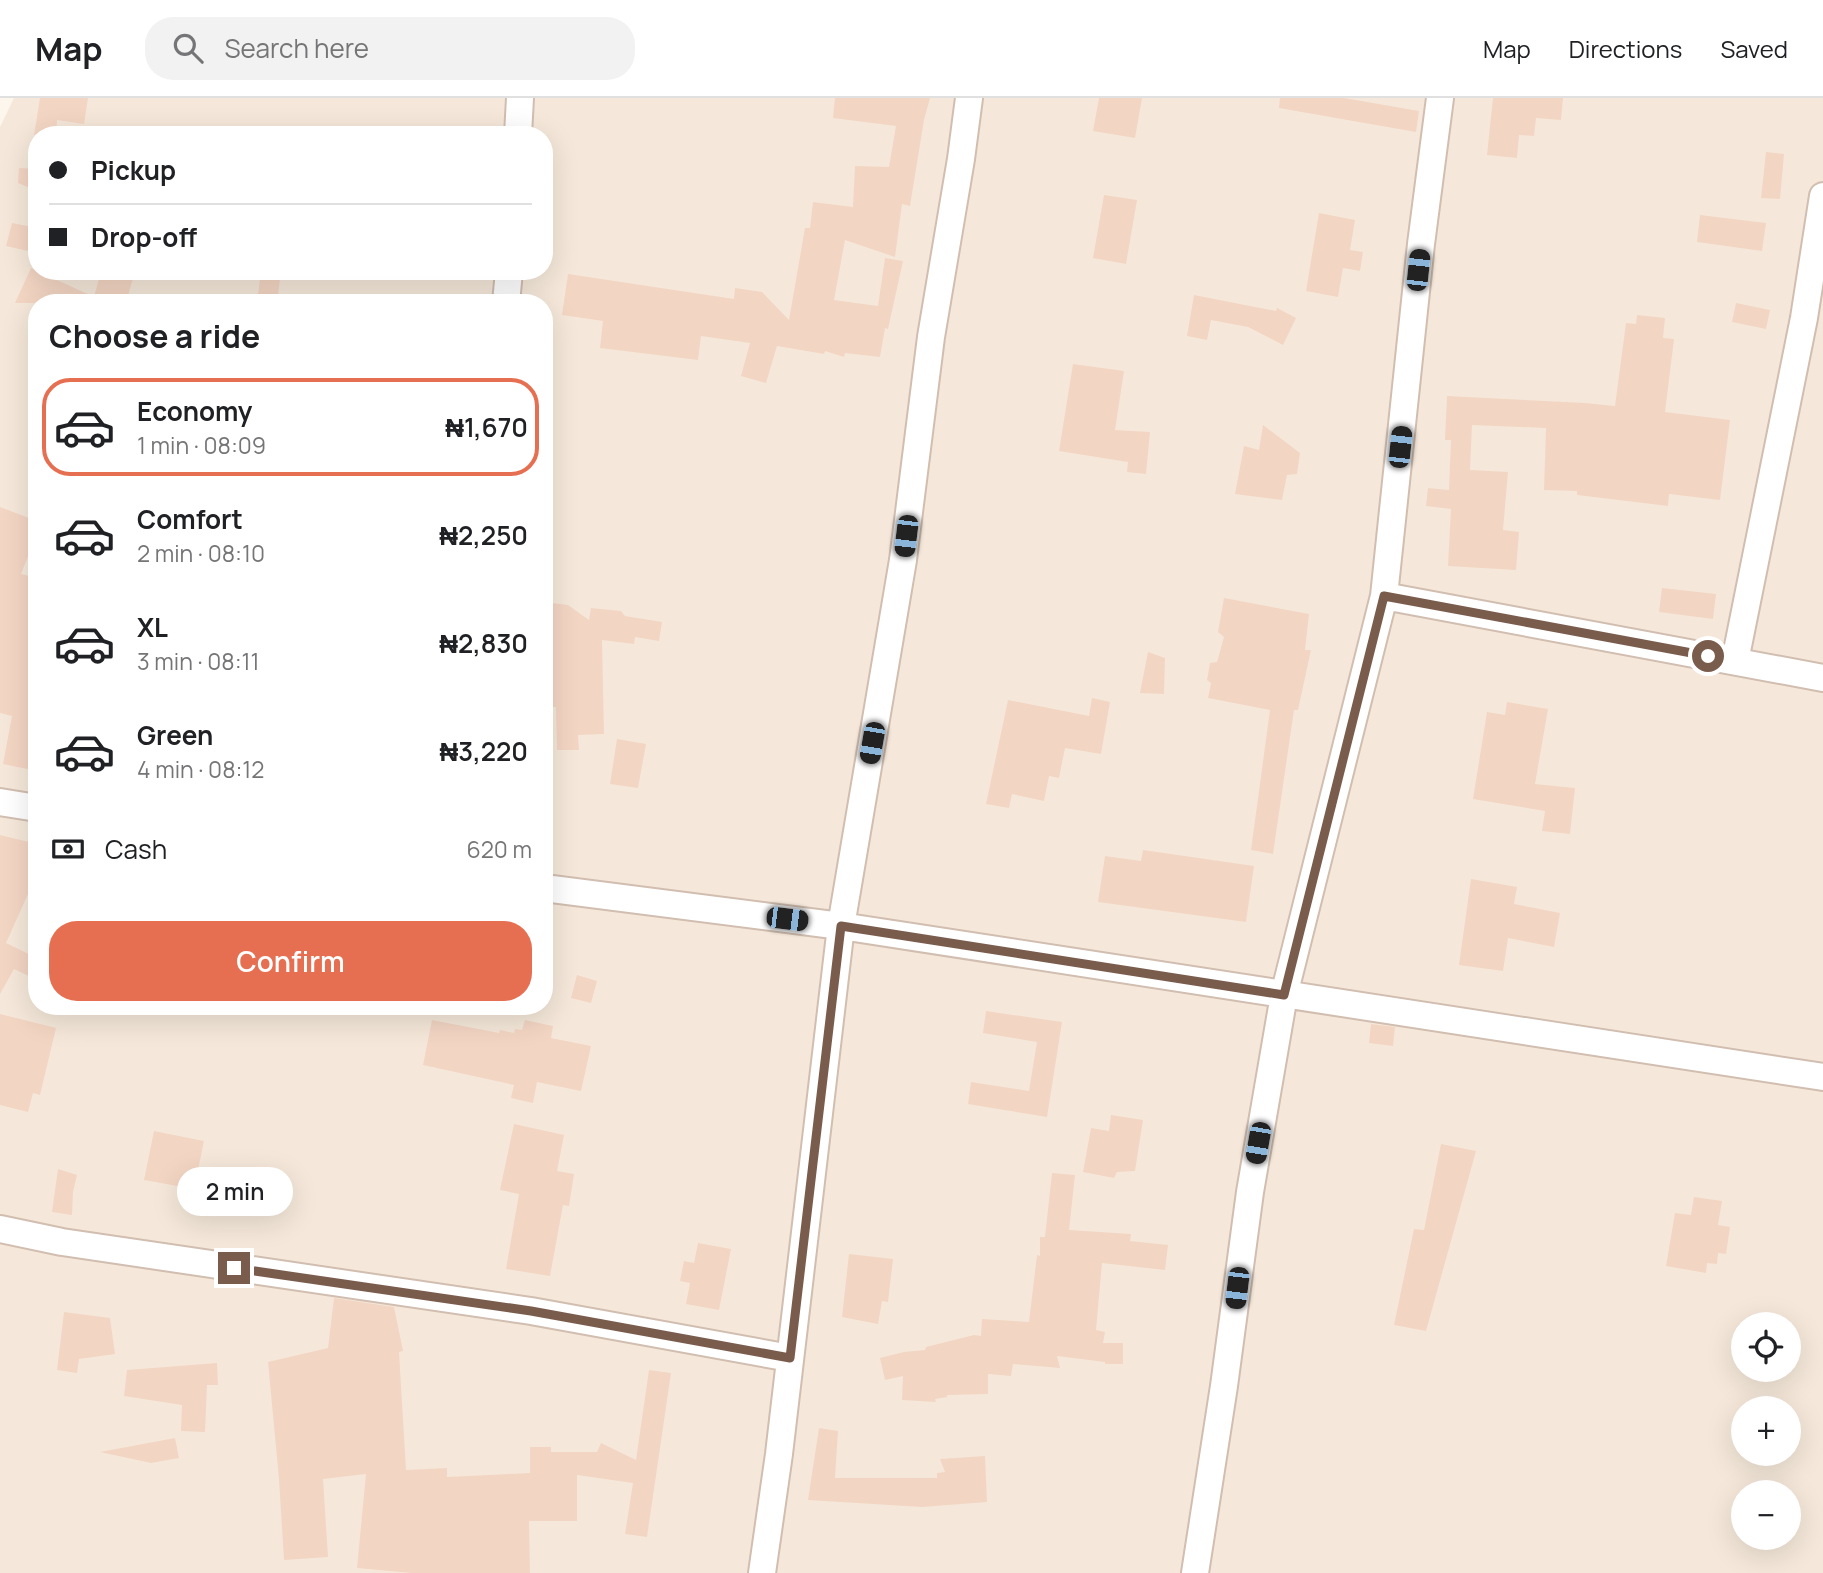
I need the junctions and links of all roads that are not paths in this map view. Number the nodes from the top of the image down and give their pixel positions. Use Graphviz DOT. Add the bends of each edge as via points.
graph roads {
  1 [pos="520,98"];
  2 [pos="969,98"];
  3 [pos="1440,98"];
  4 [pos="518,126"];
  5 [pos="1823,196"];
  6 [pos="1384,596"];
  7 [pos="1735,662"];
  8 [pos="1823,678"];
  9 [pos="0,802"];
  10 [pos="28,807"];
  11 [pos="553,889"];
  12 [pos="841,926"];
  13 [pos="1284,995"];
  14 [pos="1823,1077"];
  15 [pos="0,1228"];
  16 [pos="790,1358"];
  17 [pos="762,1573"];
  18 [pos="1195,1573"];
  1 -- 4 [label="street"];
  2 -- 12 [label="street" via="931,337 903,560"];
  3 -- 6 [label="street"];
  5 -- 7 [label="street" via="1804,318"];
  6 -- 7 [label="street"];
  6 -- 13 [label="street"];
  7 -- 8 [label="street"];
  9 -- 10 [label="street"];
  11 -- 12 [label="street"];
  12 -- 13 [label="street"];
  12 -- 16 [label="street"];
  13 -- 14 [label="street"];
  13 -- 18 [label="street" via="1250,1192"];
  15 -- 16 [label="street" via="62,1242 531,1311"];
  16 -- 17 [label="street"];
}
